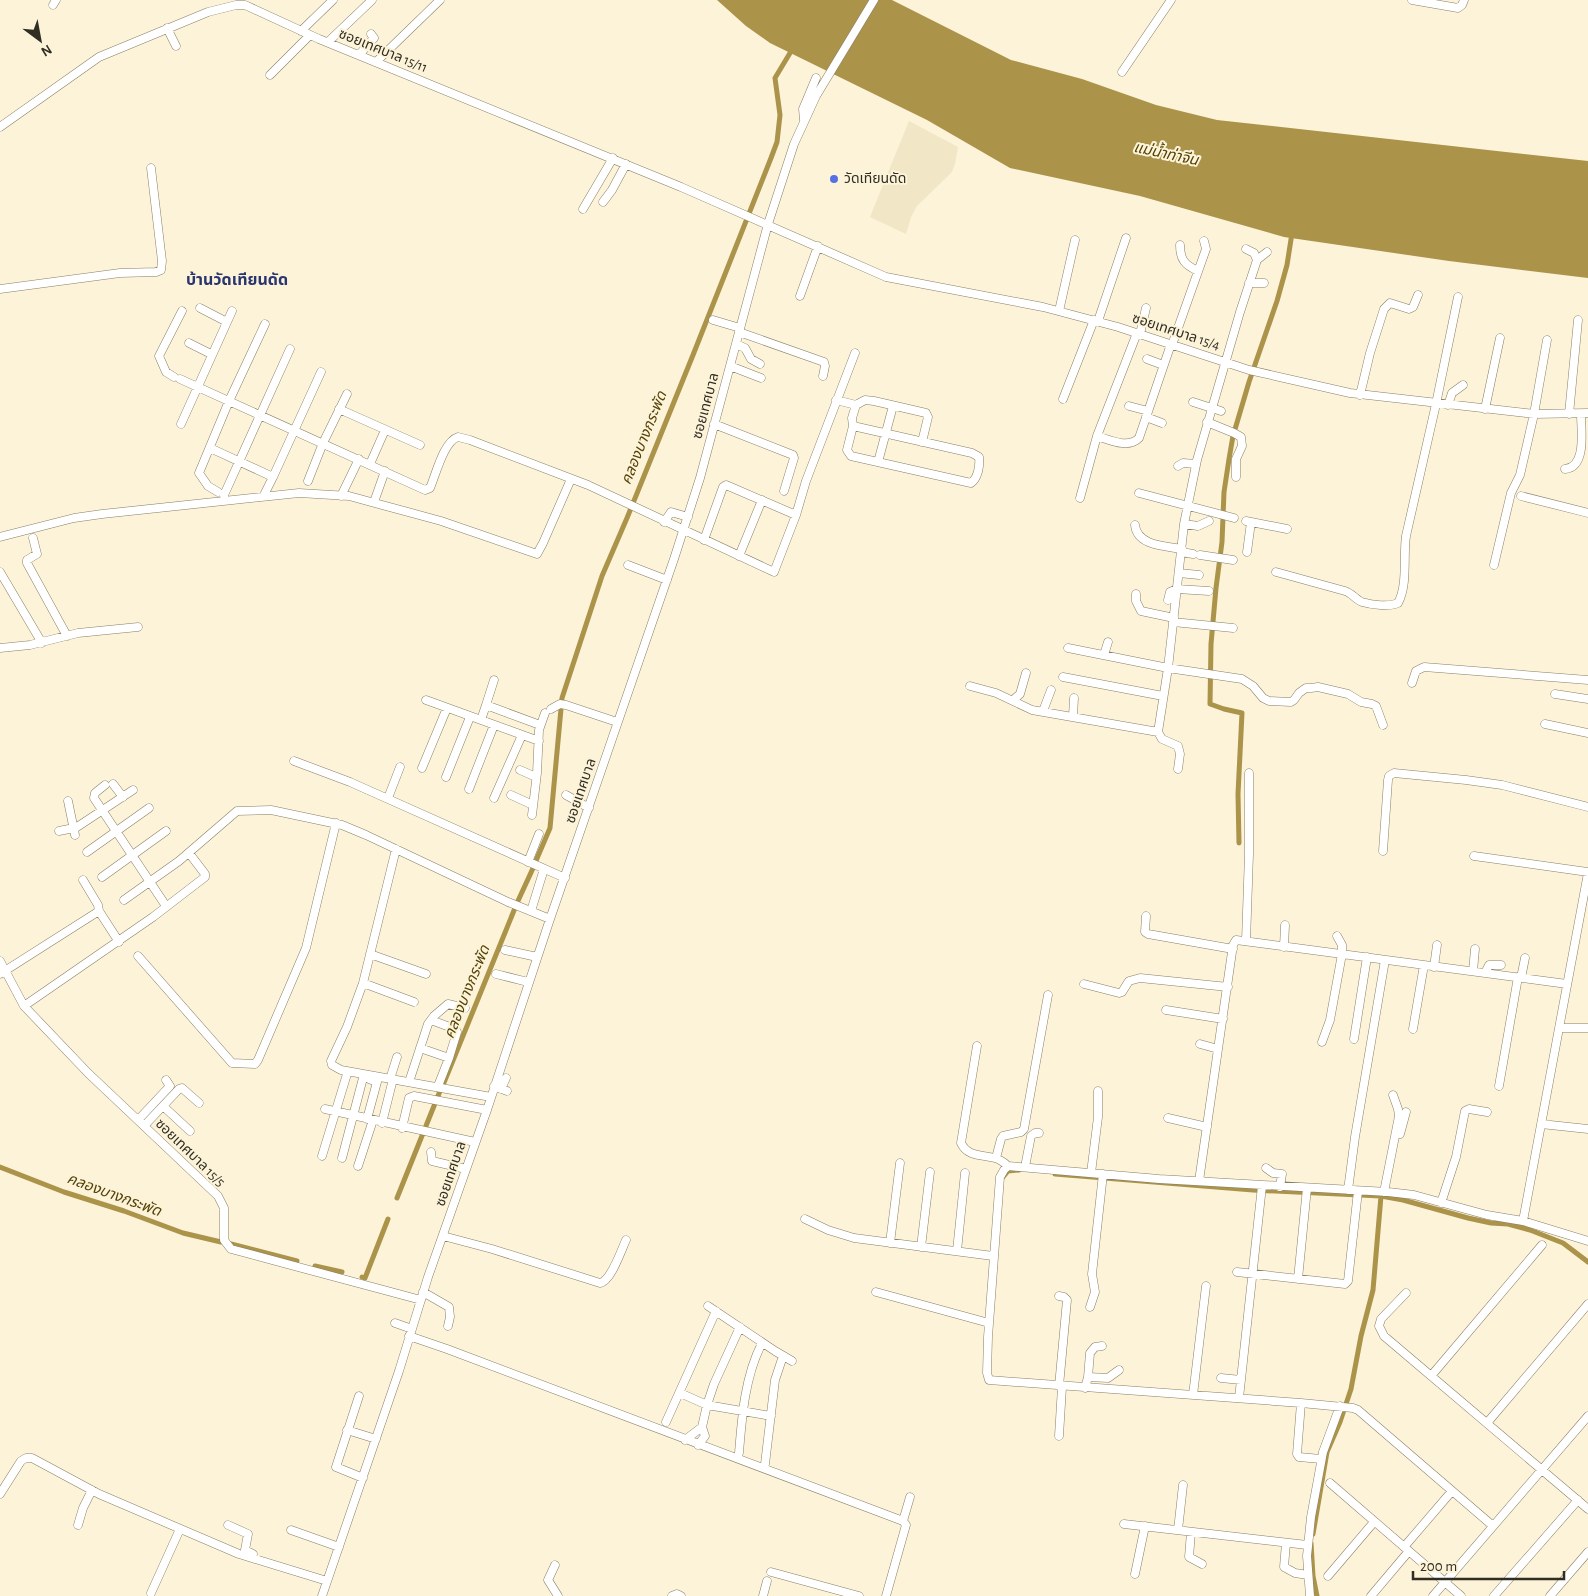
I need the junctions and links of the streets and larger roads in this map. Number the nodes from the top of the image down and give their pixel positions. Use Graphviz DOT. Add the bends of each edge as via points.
graph roads {
  1 [pos="326,0"];
  2 [pos="333,0"];
  3 [pos="372,0"];
  4 [pos="440,0"];
  5 [pos="874,0"];
  6 [pos="1171,0"];
  7 [pos="1412,0"];
  8 [pos="1464,0"];
  9 [pos="245,2"];
  10 [pos="167,28"];
  11 [pos="299,30"];
  12 [pos="371,34"];
  13 [pos="310,35"];
  14 [pos="328,42"];
  15 [pos="176,46"];
  16 [pos="360,55"];
  17 [pos="376,62"];
  18 [pos="1122,72"];
  19 [pos="270,74"];
  20 [pos="816,78"];
  21 [pos="804,120"];
  22 [pos="0,127"];
  23 [pos="613,158"];
  24 [pos="626,164"];
  25 [pos="151,168"];
  26 [pos="603,202"];
  27 [pos="583,209"];
  28 [pos="768,224"];
  29 [pos="1126,238"];
  30 [pos="1075,240"];
  31 [pos="1204,241"];
  32 [pos="1180,245"];
  33 [pos="818,246"];
  34 [pos="1246,249"];
  35 [pos="1267,252"];
  36 [pos="1257,260"];
  37 [pos="1198,270"];
  38 [pos="1249,283"];
  39 [pos="1264,283"];
  40 [pos="0,289"];
  41 [pos="1418,295"];
  42 [pos="800,296"];
  43 [pos="1458,297"];
  44 [pos="200,308"];
  45 [pos="1146,308"];
  46 [pos="232,311"];
  47 [pos="1059,311"];
  48 [pos="182,312"];
  49 [pos="713,320"];
  50 [pos="1578,320"];
  51 [pos="1096,321"];
  52 [pos="227,322"];
  53 [pos="265,324"];
  54 [pos="740,330"];
  55 [pos="1139,333"];
  56 [pos="1500,338"];
  57 [pos="1547,340"];
  58 [pos="189,343"];
  59 [pos="736,344"];
  60 [pos="1171,344"];
  61 [pos="290,349"];
  62 [pos="855,353"];
  63 [pos="211,354"];
  64 [pos="1147,359"];
  65 [pos="1225,361"];
  66 [pos="760,364"];
  67 [pos="1163,365"];
  68 [pos="730,366"];
  69 [pos="321,372"];
  70 [pos="823,376"];
  71 [pos="761,378"];
  72 [pos="1463,385"];
  73 [pos="197,387"];
  74 [pos="347,394"];
  75 [pos="1360,395"];
  76 [pos="836,400"];
  77 [pos="1063,400"];
  78 [pos="229,401"];
  79 [pos="1193,402"];
  80 [pos="856,404"];
  81 [pos="1436,404"];
  82 [pos="1448,405"];
  83 [pos="893,406"];
  84 [pos="1129,406"];
  85 [pos="1211,408"];
  86 [pos="1485,409"];
  87 [pos="339,410"];
  88 [pos="1221,411"];
  89 [pos="1147,414"];
  90 [pos="1534,414"];
  91 [pos="1569,414"];
  92 [pos="1584,414"];
  93 [pos="260,415"];
  94 [pos="1207,422"];
  95 [pos="1162,423"];
  96 [pos="180,424"];
  97 [pos="714,424"];
  98 [pos="853,426"];
  99 [pos="294,430"];
  100 [pos="385,430"];
  101 [pos="885,434"];
  102 [pos="1097,436"];
  103 [pos="922,442"];
  104 [pos="324,443"];
  105 [pos="420,445"];
  106 [pos="210,448"];
  107 [pos="359,459"];
  108 [pos="239,462"];
  109 [pos="878,462"];
  110 [pos="370,464"];
  111 [pos="1196,464"];
  112 [pos="1178,466"];
  113 [pos="1565,469"];
  114 [pos="385,471"];
  115 [pos="273,477"];
  116 [pos="1236,477"];
  117 [pos="571,479"];
  118 [pos="308,481"];
  119 [pos="784,491"];
  120 [pos="266,493"];
  121 [pos="1139,493"];
  122 [pos="340,496"];
  123 [pos="1521,496"];
  124 [pos="1080,498"];
  125 [pos="762,500"];
  126 [pos="374,502"];
  127 [pos="1187,506"];
  128 [pos="1588,513"];
  129 [pos="796,516"];
  130 [pos="1228,517"];
  131 [pos="688,518"];
  132 [pos="1208,521"];
  133 [pos="664,522"];
  134 [pos="1184,524"];
  135 [pos="1135,525"];
  136 [pos="683,530"];
  137 [pos="1288,530"];
  138 [pos="0,537"];
  139 [pos="33,538"];
  140 [pos="704,540"];
  141 [pos="1182,551"];
  142 [pos="1247,552"];
  143 [pos="739,556"];
  144 [pos="1226,559"];
  145 [pos="628,565"];
  146 [pos="1494,565"];
  147 [pos="0,572"];
  148 [pos="1276,572"];
  149 [pos="1179,573"];
  150 [pos="1199,575"];
  151 [pos="667,580"];
  152 [pos="1177,589"];
  153 [pos="1210,591"];
  154 [pos="1136,594"];
  155 [pos="1168,600"];
  156 [pos="1174,620"];
  157 [pos="138,627"];
  158 [pos="1233,628"];
  159 [pos="67,636"];
  160 [pos="42,642"];
  161 [pos="1108,642"];
  162 [pos="0,648"];
  163 [pos="1068,648"];
  164 [pos="1104,656"];
  165 [pos="1168,668"];
  166 [pos="1026,674"];
  167 [pos="1063,677"];
  168 [pos="494,680"];
  169 [pos="1588,680"];
  170 [pos="1412,683"];
  171 [pos="970,686"];
  172 [pos="1051,690"];
  173 [pos="1555,694"];
  174 [pos="1163,696"];
  175 [pos="1074,698"];
  176 [pos="1588,699"];
  177 [pos="426,700"];
  178 [pos="1013,700"];
  179 [pos="486,705"];
  180 [pos="447,708"];
  181 [pos="1043,712"];
  182 [pos="1073,716"];
  183 [pos="470,717"];
  184 [pos="482,720"];
  185 [pos="617,722"];
  186 [pos="1383,724"];
  187 [pos="1545,724"];
  188 [pos="494,725"];
  189 [pos="540,725"];
  190 [pos="1158,732"];
  191 [pos="1588,733"];
  192 [pos="522,735"];
  193 [pos="539,741"];
  194 [pos="294,762"];
  195 [pos="400,768"];
  196 [pos="422,768"];
  197 [pos="1178,769"];
  198 [pos="520,770"];
  199 [pos="1249,773"];
  200 [pos="536,777"];
  201 [pos="446,778"];
  202 [pos="113,784"];
  203 [pos="104,785"];
  204 [pos="468,789"];
  205 [pos="134,790"];
  206 [pos="511,795"];
  207 [pos="566,795"];
  208 [pos="123,797"];
  209 [pos="388,798"];
  210 [pos="494,798"];
  211 [pos="68,801"];
  212 [pos="533,805"];
  213 [pos="1588,807"];
  214 [pos="149,808"];
  215 [pos="589,808"];
  216 [pos="102,811"];
  217 [pos="532,815"];
  218 [pos="336,823"];
  219 [pos="59,831"];
  220 [pos="74,831"];
  221 [pos="116,831"];
  222 [pos="166,831"];
  223 [pos="539,834"];
  224 [pos="396,849"];
  225 [pos="1383,850"];
  226 [pos="87,852"];
  227 [pos="189,853"];
  228 [pos="132,855"];
  229 [pos="1474,856"];
  230 [pos="528,862"];
  231 [pos="544,869"];
  232 [pos="1588,873"];
  233 [pos="102,877"];
  234 [pos="564,878"];
  235 [pos="84,880"];
  236 [pos="150,883"];
  237 [pos="1586,889"];
  238 [pos="124,900"];
  239 [pos="164,903"];
  240 [pos="531,911"];
  241 [pos="99,912"];
  242 [pos="1146,916"];
  243 [pos="550,919"];
  244 [pos="1285,925"];
  245 [pos="1337,936"];
  246 [pos="1240,940"];
  247 [pos="119,942"];
  248 [pos="1437,945"];
  249 [pos="1284,947"];
  250 [pos="1233,949"];
  251 [pos="1475,949"];
  252 [pos="505,950"];
  253 [pos="370,954"];
  254 [pos="1342,954"];
  255 [pos="138,956"];
  256 [pos="537,956"];
  257 [pos="1366,958"];
  258 [pos="1525,958"];
  259 [pos="1385,960"];
  260 [pos="0,961"];
  261 [pos="1424,965"];
  262 [pos="1501,965"];
  263 [pos="1434,967"];
  264 [pos="1473,972"];
  265 [pos="1485,972"];
  266 [pos="3,973"];
  267 [pos="426,974"];
  268 [pos="496,974"];
  269 [pos="1520,977"];
  270 [pos="528,982"];
  271 [pos="363,983"];
  272 [pos="1084,984"];
  273 [pos="1567,984"];
  274 [pos="1228,988"];
  275 [pos="1048,995"];
  276 [pos="414,1002"];
  277 [pos="24,1006"];
  278 [pos="465,1008"];
  279 [pos="1166,1010"];
  280 [pos="1223,1019"];
  281 [pos="431,1020"];
  282 [pos="1559,1028"];
  283 [pos="1588,1028"];
  284 [pos="1413,1029"];
  285 [pos="1354,1039"];
  286 [pos="1322,1042"];
  287 [pos="1200,1044"];
  288 [pos="976,1046"];
  289 [pos="420,1048"];
  290 [pos="1218,1049"];
  291 [pos="397,1058"];
  292 [pos="449,1058"];
  293 [pos="334,1072"];
  294 [pos="347,1074"];
  295 [pos="363,1078"];
  296 [pos="506,1078"];
  297 [pos="166,1080"];
  298 [pos="389,1081"];
  299 [pos="407,1083"];
  300 [pos="438,1086"];
  301 [pos="1499,1086"];
  302 [pos="501,1089"];
  303 [pos="1098,1092"];
  304 [pos="1393,1095"];
  305 [pos="491,1097"];
  306 [pos="199,1102"];
  307 [pos="163,1106"];
  308 [pos="325,1109"];
  309 [pos="487,1110"];
  310 [pos="336,1112"];
  311 [pos="1406,1112"];
  312 [pos="1487,1112"];
  313 [pos="354,1117"];
  314 [pos="1168,1118"];
  315 [pos="138,1120"];
  316 [pos="370,1120"];
  317 [pos="382,1123"];
  318 [pos="1541,1124"];
  319 [pos="144,1126"];
  320 [pos="1207,1127"];
  321 [pos="402,1128"];
  322 [pos="1588,1129"];
  323 [pos="190,1131"];
  324 [pos="1039,1133"];
  325 [pos="475,1142"];
  326 [pos="431,1152"];
  327 [pos="322,1156"];
  328 [pos="342,1158"];
  329 [pos="996,1158"];
  330 [pos="900,1162"];
  331 [pos="358,1166"];
  332 [pos="1008,1166"];
  333 [pos="1025,1167"];
  334 [pos="1266,1168"];
  335 [pos="466,1169"];
  336 [pos="930,1172"];
  337 [pos="965,1173"];
  338 [pos="1091,1173"];
  339 [pos="1102,1177"];
  340 [pos="1199,1181"];
  341 [pos="1262,1186"];
  342 [pos="1280,1186"];
  343 [pos="1348,1190"];
  344 [pos="1386,1192"];
  345 [pos="1307,1193"];
  346 [pos="1358,1195"];
  347 [pos="1441,1203"];
  348 [pos="805,1219"];
  349 [pos="1523,1221"];
  350 [pos="443,1236"];
  351 [pos="626,1240"];
  352 [pos="1588,1241"];
  353 [pos="890,1243"];
  354 [pos="1542,1245"];
  355 [pos="921,1247"];
  356 [pos="957,1251"];
  357 [pos="993,1256"];
  358 [pos="1237,1272"];
  359 [pos="1254,1274"];
  360 [pos="1298,1279"];
  361 [pos="1206,1286"];
  362 [pos="876,1292"];
  363 [pos="1406,1293"];
  364 [pos="422,1296"];
  365 [pos="1059,1296"];
  366 [pos="1588,1304"];
  367 [pos="708,1306"];
  368 [pos="1090,1307"];
  369 [pos="716,1311"];
  370 [pos="394,1323"];
  371 [pos="989,1323"];
  372 [pos="448,1326"];
  373 [pos="740,1327"];
  374 [pos="411,1333"];
  375 [pos="762,1342"];
  376 [pos="1102,1346"];
  377 [pos="783,1356"];
  378 [pos="792,1361"];
  379 [pos="1120,1370"];
  380 [pos="1431,1376"];
  381 [pos="1088,1377"];
  382 [pos="1221,1378"];
  383 [pos="1241,1380"];
  384 [pos="1060,1386"];
  385 [pos="1085,1388"];
  386 [pos="680,1393"];
  387 [pos="359,1396"];
  388 [pos="1193,1396"];
  389 [pos="1240,1398"];
  390 [pos="1301,1403"];
  391 [pos="707,1405"];
  392 [pos="1341,1406"];
  393 [pos="743,1411"];
  394 [pos="771,1416"];
  395 [pos="1588,1417"];
  396 [pos="666,1422"];
  397 [pos="1487,1423"];
  398 [pos="702,1427"];
  399 [pos="348,1430"];
  400 [pos="1059,1436"];
  401 [pos="376,1439"];
  402 [pos="685,1440"];
  403 [pos="698,1445"];
  404 [pos="739,1453"];
  405 [pos="1321,1459"];
  406 [pos="765,1464"];
  407 [pos="1542,1469"];
  408 [pos="363,1478"];
  409 [pos="1330,1483"];
  410 [pos="1183,1485"];
  411 [pos="92,1490"];
  412 [pos="1452,1491"];
  413 [pos="0,1494"];
  414 [pos="910,1497"];
  415 [pos="1578,1500"];
  416 [pos="1588,1509"];
  417 [pos="903,1521"];
  418 [pos="1374,1522"];
  419 [pos="1124,1524"];
  420 [pos="78,1525"];
  421 [pos="228,1525"];
  422 [pos="1145,1526"];
  423 [pos="1493,1526"];
  424 [pos="180,1529"];
  425 [pos="291,1530"];
  426 [pos="1178,1530"];
  427 [pos="1191,1532"];
  428 [pos="1286,1543"];
  429 [pos="1307,1544"];
  430 [pos="339,1547"];
  431 [pos="1406,1549"];
  432 [pos="1588,1552"];
  433 [pos="1202,1564"];
  434 [pos="555,1565"];
  435 [pos="771,1572"];
  436 [pos="1135,1574"];
  437 [pos="1308,1575"];
  438 [pos="1328,1576"];
  439 [pos="328,1580"];
  440 [pos="767,1580"];
  441 [pos="1445,1582"];
  442 [pos="150,1593"];
  443 [pos="322,1596"];
  444 [pos="558,1596"];
  445 [pos="672,1596"];
  446 [pos="681,1596"];
  447 [pos="762,1596"];
  448 [pos="859,1596"];
  449 [pos="886,1596"];
  450 [pos="1310,1596"];
  451 [pos="1371,1596"];
  452 [pos="1433,1596"];
  453 [pos="1461,1596"];
  454 [pos="1494,1596"];
  455 [pos="1550,1596"];
  1 -- 11 [label="street"];
  2 -- 11 [label="street"];
  3 -- 14 [label="street"];
  4 -- 17 [label="street"];
  5 -- 21 [label="street, ซอยเทศบาล"];
  6 -- 18 [label="street"];
  7 -- 8 [label="street" via="1458,8"];
  9 -- 10 [label="street, ซอยเทศบาล 15/11"];
  9 -- 11 [label="street, ซอยเทศบาล 15/11"];
  10 -- 15 [label="street"];
  10 -- 22 [label="street, ซอยเทศบาล 15/11" via="99,57"];
  11 -- 13 [label="street, ซอยเทศบาล 15/11"];
  12 -- 16 [label="street" via="374,38"];
  13 -- 14 [label="street, ซอยเทศบาล 15/11"];
  13 -- 19 [label="street"];
  14 -- 16 [label="street, ซอยเทศบาล 15/11"];
  16 -- 17 [label="street, ซอยเทศบาล 15/11"];
  17 -- 23 [label="street, ซอยเทศบาล 15/11"];
  20 -- 21 [label="street" via="803,109"];
  21 -- 28 [label="street, ซอยเทศบาล"];
  23 -- 24 [label="street, ซอยเทศบาล 15/11"];
  23 -- 27 [label="street"];
  24 -- 26 [label="street"];
  24 -- 28 [label="street, ซอยเทศบาล 15/11"];
  25 -- 40 [label="street" via="161,270"];
  28 -- 33 [label="street, ซอยเทศบาล 15/4"];
  28 -- 54 [label="street, ซอยเทศบาล"];
  29 -- 51 [label="street"];
  30 -- 47 [label="street"];
  31 -- 37 [label="street" via="1206,250"];
  32 -- 37 [label="street" via="1184,263"];
  33 -- 42 [label="street"];
  33 -- 47 [label="street, ซอยเทศบาล 15/4" via="897,280"];
  34 -- 36 [label="street" via="1254,253"];
  35 -- 36 [label="street"];
  36 -- 38 [label="street"];
  37 -- 60 [label="street"];
  38 -- 39 [label="street"];
  38 -- 65 [label="street"];
  41 -- 75 [label="street" via="1409,309 1390,304 1384,309"];
  43 -- 81 [label="street"];
  44 -- 52 [label="street"];
  45 -- 55 [label="street"];
  46 -- 52 [label="street"];
  47 -- 51 [label="street, ซอยเทศบาล 15/4"];
  48 -- 73 [label="street" via="159,356 166,372"];
  49 -- 54 [label="street"];
  50 -- 91 [label="street"];
  51 -- 55 [label="street, ซอยเทศบาล 15/4"];
  51 -- 77 [label="street"];
  52 -- 63 [label="street"];
  53 -- 78 [label="street"];
  54 -- 59 [label="street, ซอยเทศบาล"];
  54 -- 70 [label="street" via="824,362"];
  55 -- 60 [label="street, ซอยเทศบาล 15/4"];
  55 -- 102 [label="street"];
  56 -- 86 [label="street"];
  57 -- 90 [label="street"];
  58 -- 63 [label="street"];
  59 -- 66 [label="street" via="746,348 751,359"];
  59 -- 68 [label="street, ซอยเทศบาล"];
  60 -- 65 [label="street, ซอยเทศบาล 15/4"];
  60 -- 67 [label="street"];
  61 -- 93 [label="street"];
  62 -- 76 [label="street"];
  63 -- 73 [label="street"];
  64 -- 67 [label="street"];
  65 -- 75 [label="street, ซอยเทศบาล 15/4" via="1249,370"];
  65 -- 85 [label="street"];
  67 -- 89 [label="street"];
  68 -- 71 [label="street"];
  68 -- 97 [label="street, ซอยเทศบาล"];
  69 -- 99 [label="street"];
  72 -- 82 [label="street" via="1452,393"];
  73 -- 78 [label="street"];
  73 -- 96 [label="street"];
  74 -- 87 [label="street"];
  75 -- 81 [label="street, ซอยเทศบาล 15/4"];
  76 -- 80 [label="street"];
  76 -- 129 [label="street"];
  78 -- 93 [label="street"];
  78 -- 106 [label="street"];
  79 -- 85 [label="street"];
  80 -- 83 [label="street" via="865,400"];
  80 -- 98 [label="street"];
  81 -- 82 [label="street, ซอยเทศบาล 15/4"];
  81 -- 148 [label="street" via="1406,536 1404,584 1398,603 1362,602 1351,593"];
  82 -- 86 [label="street, ซอยเทศบาล 15/4"];
  83 -- 101 [label="street"];
  83 -- 103 [label="street" via="927,415"];
  84 -- 89 [label="street"];
  85 -- 88 [label="street"];
  85 -- 94 [label="street"];
  86 -- 90 [label="street, ซอยเทศบาล 15/4"];
  87 -- 100 [label="street"];
  87 -- 104 [label="street"];
  89 -- 95 [label="street"];
  89 -- 102 [label="street" via="1139,438 1133,442 1122,443"];
  90 -- 91 [label="street, ซอยเทศบาล 15/4"];
  90 -- 146 [label="street"];
  91 -- 92 [label="street, ซอยเทศบาล 15/4"];
  92 -- 113 [label="street" via="1577,463"];
  93 -- 99 [label="street"];
  93 -- 108 [label="street"];
  94 -- 111 [label="street"];
  94 -- 116 [label="street" via="1241,437"];
  97 -- 119 [label="street" via="793,455"];
  97 -- 131 [label="street, ซอยเทศบาล"];
  98 -- 101 [label="street"];
  98 -- 109 [label="street" via="847,450 849,454"];
  99 -- 104 [label="street"];
  99 -- 115 [label="street"];
  100 -- 105 [label="street"];
  100 -- 110 [label="street"];
  101 -- 103 [label="street"];
  101 -- 109 [label="street"];
  102 -- 124 [label="street"];
  103 -- 109 [label="street" via="975,455 979,460 976,478 970,483"];
  104 -- 107 [label="street"];
  104 -- 118 [label="street"];
  106 -- 108 [label="street"];
  106 -- 108 [label="street" via="199,475 208,486 221,493"];
  107 -- 110 [label="street"];
  107 -- 122 [label="street"];
  108 -- 115 [label="street"];
  110 -- 114 [label="street"];
  111 -- 112 [label="street"];
  111 -- 127 [label="street"];
  114 -- 117 [label="street" via="427,490 451,440 458,437"];
  114 -- 126 [label="street"];
  115 -- 120 [label="street"];
  117 -- 126 [label="street" via="537,554"];
  117 -- 133 [label="street"];
  121 -- 127 [label="street"];
  122 -- 126 [label="street"];
  122 -- 138 [label="street" via="299,494 102,514"];
  123 -- 128 [label="street"];
  125 -- 129 [label="street"];
  125 -- 140 [label="street" via="730,485 724,486"];
  125 -- 143 [label="street"];
  127 -- 130 [label="street"];
  127 -- 134 [label="street"];
  129 -- 143 [label="street" via="774,572"];
  131 -- 133 [label="street" via="672,512"];
  131 -- 136 [label="street, ซอยเทศบาล"];
  132 -- 134 [label="street" via="1198,526"];
  133 -- 136 [label="street"];
  134 -- 141 [label="street"];
  135 -- 141 [label="street" via="1138,535 1148,542"];
  136 -- 140 [label="street"];
  136 -- 151 [label="street, ซอยเทศบาล"];
  137 -- 142 [label="street" via="1248,521"];
  139 -- 159 [label="street" via="37,554 27,563"];
  140 -- 143 [label="street"];
  141 -- 144 [label="street"];
  141 -- 149 [label="street"];
  145 -- 151 [label="street"];
  147 -- 160 [label="street"];
  149 -- 150 [label="street"];
  149 -- 152 [label="street"];
  151 -- 185 [label="street, ซอยเทศบาล"];
  152 -- 153 [label="street"];
  152 -- 155 [label="street" via="1170,592"];
  152 -- 156 [label="street"];
  154 -- 156 [label="street" via="1141,611"];
  156 -- 158 [label="street"];
  156 -- 165 [label="street"];
  157 -- 159 [label="street"];
  159 -- 160 [label="street"];
  160 -- 162 [label="street"];
  161 -- 164 [label="street"];
  163 -- 164 [label="street"];
  164 -- 165 [label="street"];
  165 -- 174 [label="street"];
  165 -- 186 [label="street" via="1242,679 1263,698 1279,702 1291,702 1306,688 1318,687 1348,694 1376,706"];
  166 -- 178 [label="street" via="1020,694"];
  167 -- 174 [label="street"];
  168 -- 179 [label="street"];
  169 -- 170 [label="street" via="1424,667 1416,672"];
  171 -- 178 [label="street"];
  172 -- 181 [label="street"];
  173 -- 176 [label="street"];
  174 -- 190 [label="street"];
  175 -- 182 [label="street"];
  177 -- 180 [label="street"];
  178 -- 181 [label="street"];
  179 -- 184 [label="street"];
  179 -- 189 [label="street"];
  180 -- 183 [label="street"];
  180 -- 196 [label="street"];
  181 -- 182 [label="street"];
  182 -- 190 [label="street"];
  183 -- 184 [label="street"];
  183 -- 201 [label="street"];
  184 -- 188 [label="street"];
  185 -- 189 [label="street" via="563,704 548,711"];
  185 -- 215 [label="street, ซอยเทศบาล"];
  187 -- 191 [label="street"];
  188 -- 192 [label="street"];
  188 -- 204 [label="street"];
  189 -- 193 [label="street"];
  190 -- 197 [label="street" via="1162,740 1178,746"];
  192 -- 193 [label="street"];
  192 -- 210 [label="street"];
  193 -- 200 [label="street"];
  194 -- 209 [label="street"];
  195 -- 209 [label="street"];
  198 -- 200 [label="street"];
  199 -- 246 [label="street" via="1249,854"];
  200 -- 212 [label="street"];
  202 -- 208 [label="street"];
  203 -- 216 [label="street" via="94,797"];
  205 -- 208 [label="street"];
  206 -- 212 [label="street"];
  207 -- 215 [label="street"];
  208 -- 216 [label="street"];
  209 -- 230 [label="street"];
  211 -- 220 [label="street"];
  212 -- 217 [label="street"];
  213 -- 225 [label="street" via="1502,785 1394,773 1388,780"];
  214 -- 221 [label="street"];
  215 -- 234 [label="street, ซอยเทศบาล"];
  216 -- 220 [label="street"];
  216 -- 221 [label="street"];
  218 -- 224 [label="street"];
  218 -- 227 [label="street" via="271,810 237,811"];
  218 -- 255 [label="street" via="306,948 255,1064 232,1063"];
  219 -- 220 [label="street"];
  221 -- 226 [label="street"];
  221 -- 228 [label="street"];
  222 -- 228 [label="street"];
  223 -- 230 [label="street"];
  224 -- 240 [label="street"];
  224 -- 253 [label="street"];
  227 -- 236 [label="street"];
  227 -- 247 [label="street" via="205,877"];
  228 -- 233 [label="street"];
  228 -- 236 [label="street"];
  229 -- 232 [label="street"];
  230 -- 231 [label="street"];
  231 -- 234 [label="street"];
  231 -- 240 [label="street"];
  232 -- 237 [label="street"];
  234 -- 243 [label="street, ซอยเทศบาล"];
  235 -- 241 [label="street"];
  236 -- 238 [label="street"];
  236 -- 239 [label="street"];
  237 -- 273 [label="street"];
  240 -- 243 [label="street"];
  241 -- 247 [label="street"];
  241 -- 266 [label="street"];
  242 -- 250 [label="street" via="1145,932 1148,934"];
  243 -- 256 [label="street, ซอยเทศบาล"];
  244 -- 249 [label="street"];
  245 -- 254 [label="street"];
  246 -- 249 [label="street"];
  246 -- 250 [label="street"];
  247 -- 277 [label="street"];
  248 -- 263 [label="street"];
  249 -- 254 [label="street"];
  250 -- 274 [label="street"];
  251 -- 264 [label="street"];
  252 -- 256 [label="street"];
  253 -- 267 [label="street"];
  253 -- 271 [label="street"];
  254 -- 257 [label="street"];
  254 -- 286 [label="street" via="1330,1020"];
  256 -- 270 [label="street, ซอยเทศบาล"];
  257 -- 259 [label="street"];
  257 -- 285 [label="street"];
  258 -- 269 [label="street"];
  259 -- 261 [label="street"];
  259 -- 343 [label="street"];
  260 -- 266 [label="street, ซอยเทศบาล 15/5"];
  261 -- 263 [label="street"];
  261 -- 284 [label="street"];
  262 -- 265 [label="street" via="1489,965"];
  263 -- 264 [label="street"];
  264 -- 265 [label="street"];
  265 -- 269 [label="street"];
  266 -- 277 [label="street, ซอยเทศบาล 15/5"];
  268 -- 270 [label="street"];
  269 -- 273 [label="street"];
  269 -- 301 [label="street"];
  270 -- 302 [label="street, ซอยเทศบาล"];
  271 -- 276 [label="street"];
  271 -- 298 [label="street" via="332,1065"];
  272 -- 274 [label="street" via="1119,993 1130,981 1140,978"];
  273 -- 282 [label="street"];
  274 -- 280 [label="street"];
  275 -- 329 [label="street" via="1024,1129 1003,1136"];
  277 -- 315 [label="street, ซอยเทศบาล 15/5"];
  278 -- 281 [label="street" via="448,1004"];
  279 -- 280 [label="street"];
  280 -- 290 [label="street"];
  281 -- 289 [label="street"];
  281 -- 292 [label="street" via="457,1032"];
  282 -- 283 [label="street"];
  282 -- 318 [label="street"];
  287 -- 290 [label="street"];
  288 -- 329 [label="street" via="961,1143 969,1153"];
  289 -- 292 [label="street"];
  289 -- 299 [label="street"];
  290 -- 320 [label="street"];
  291 -- 298 [label="street"];
  292 -- 300 [label="street"];
  293 -- 294 [label="street"];
  294 -- 295 [label="street"];
  294 -- 310 [label="street"];
  295 -- 313 [label="street"];
  295 -- 316 [label="street" via="377,1082"];
  296 -- 302 [label="street"];
  297 -- 315 [label="street" via="169,1086"];
  298 -- 299 [label="street"];
  298 -- 317 [label="street"];
  299 -- 300 [label="street"];
  300 -- 305 [label="street"];
  302 -- 305 [label="street, ซอยเทศบาล"];
  303 -- 338 [label="street"];
  304 -- 344 [label="street" via="1399,1116"];
  305 -- 309 [label="street, ซอยเทศบาล"];
  306 -- 307 [label="street" via="182,1088"];
  307 -- 319 [label="street"];
  307 -- 323 [label="street"];
  308 -- 310 [label="street"];
  309 -- 321 [label="street" via="411,1096"];
  309 -- 325 [label="street, ซอยเทศบาล"];
  310 -- 313 [label="street"];
  310 -- 327 [label="street"];
  311 -- 344 [label="street"];
  312 -- 347 [label="street" via="1465,1110 1456,1157"];
  313 -- 316 [label="street"];
  313 -- 328 [label="street"];
  314 -- 320 [label="street"];
  315 -- 319 [label="street, ซอยเทศบาล 15/5"];
  316 -- 317 [label="street"];
  316 -- 331 [label="street"];
  317 -- 321 [label="street"];
  318 -- 322 [label="street"];
  318 -- 349 [label="street"];
  319 -- 364 [label="street, ซอยเทศบาล 15/5" via="222,1202 224,1240 233,1250"];
  320 -- 340 [label="street"];
  321 -- 325 [label="street"];
  324 -- 333 [label="street" via="1031,1136"];
  325 -- 335 [label="street, ซอยเทศบาล"];
  326 -- 335 [label="street" via="432,1161"];
  329 -- 332 [label="street"];
  330 -- 353 [label="street"];
  332 -- 333 [label="street"];
  332 -- 357 [label="street" via="1000,1177"];
  333 -- 338 [label="street"];
  334 -- 342 [label="street" via="1282,1174"];
  335 -- 350 [label="street, ซอยเทศบาล"];
  336 -- 355 [label="street"];
  337 -- 356 [label="street"];
  338 -- 339 [label="street"];
  339 -- 340 [label="street"];
  339 -- 368 [label="street" via="1092,1274 1095,1292"];
  340 -- 341 [label="street"];
  341 -- 342 [label="street"];
  341 -- 359 [label="street"];
  342 -- 345 [label="street"];
  343 -- 345 [label="street"];
  343 -- 346 [label="street"];
  344 -- 346 [label="street"];
  344 -- 347 [label="street"];
  345 -- 360 [label="street"];
  346 -- 360 [label="street" via="1347,1282"];
  347 -- 349 [label="street"];
  348 -- 353 [label="street" via="854,1238"];
  349 -- 352 [label="street"];
  350 -- 351 [label="street" via="600,1283 608,1277"];
  350 -- 364 [label="street, ซอยเทศบาล"];
  353 -- 355 [label="street"];
  354 -- 380 [label="street"];
  355 -- 356 [label="street"];
  356 -- 357 [label="street"];
  357 -- 371 [label="street"];
  358 -- 359 [label="street"];
  359 -- 360 [label="street"];
  359 -- 383 [label="street"];
  361 -- 388 [label="street"];
  362 -- 371 [label="street"];
  363 -- 380 [label="street" via="1381,1319 1380,1329 1387,1339"];
  364 -- 372 [label="street, ซอยเทศบาล 15/5" via="448,1306"];
  364 -- 374 [label="street, ซอยเทศบาล"];
  365 -- 384 [label="street" via="1067,1300"];
  366 -- 397 [label="street"];
  367 -- 369 [label="street"];
  369 -- 373 [label="street"];
  369 -- 386 [label="street"];
  370 -- 374 [label="street"];
  371 -- 384 [label="street" via="989,1380"];
  373 -- 375 [label="street"];
  373 -- 391 [label="street"];
  374 -- 401 [label="street, ซอยเทศบาล"];
  374 -- 402 [label="street"];
  375 -- 377 [label="street"];
  375 -- 393 [label="street" via="753,1360"];
  376 -- 381 [label="street" via="1091,1351"];
  377 -- 378 [label="street"];
  377 -- 394 [label="street" via="775,1380"];
  379 -- 381 [label="street" via="1108,1378"];
  380 -- 397 [label="street"];
  381 -- 385 [label="street"];
  382 -- 383 [label="street"];
  383 -- 389 [label="street"];
  384 -- 385 [label="street"];
  384 -- 400 [label="street"];
  385 -- 388 [label="street"];
  386 -- 391 [label="street"];
  386 -- 396 [label="street"];
  387 -- 399 [label="street"];
  388 -- 389 [label="street"];
  389 -- 390 [label="street"];
  390 -- 392 [label="street"];
  390 -- 405 [label="street" via="1298,1456"];
  391 -- 393 [label="street"];
  391 -- 398 [label="street"];
  392 -- 405 [label="street"];
  392 -- 412 [label="street" via="1353,1408"];
  393 -- 394 [label="street"];
  393 -- 404 [label="street"];
  394 -- 406 [label="street"];
  395 -- 407 [label="street"];
  397 -- 407 [label="street"];
  398 -- 402 [label="street"];
  398 -- 403 [label="street" via="705,1436"];
  399 -- 401 [label="street"];
  399 -- 408 [label="street" via="336,1467"];
  401 -- 408 [label="street, ซอยเทศบาล"];
  402 -- 403 [label="street"];
  403 -- 417 [label="street"];
  405 -- 429 [label="street"];
  407 -- 415 [label="street"];
  407 -- 423 [label="street"];
  408 -- 430 [label="street, ซอยเทศบาล"];
  409 -- 418 [label="street"];
  410 -- 426 [label="street"];
  411 -- 413 [label="street" via="32,1458 26,1458"];
  411 -- 420 [label="street"];
  411 -- 424 [label="street"];
  412 -- 423 [label="street"];
  412 -- 431 [label="street"];
  414 -- 417 [label="street"];
  415 -- 416 [label="street"];
  415 -- 454 [label="street"];
  417 -- 449 [label="street" via="906,1525"];
  418 -- 431 [label="street"];
  418 -- 438 [label="street"];
  419 -- 422 [label="street"];
  421 -- 439 [label="street" via="248,1534 246,1551"];
  422 -- 426 [label="street"];
  422 -- 436 [label="street"];
  423 -- 441 [label="street"];
  424 -- 439 [label="street" via="239,1554"];
  424 -- 442 [label="street"];
  425 -- 430 [label="street"];
  426 -- 427 [label="street"];
  427 -- 428 [label="street"];
  427 -- 433 [label="street" via="1190,1557"];
  428 -- 429 [label="street"];
  428 -- 437 [label="street" via="1284,1568 1295,1574"];
  429 -- 437 [label="street"];
  430 -- 439 [label="street, ซอยเทศบาล"];
  431 -- 441 [label="street"];
  431 -- 451 [label="street"];
  432 -- 455 [label="street"];
  434 -- 444 [label="street" via="548,1580"];
  435 -- 448 [label="street"];
  437 -- 450 [label="street"];
  439 -- 443 [label="street, ซอยเทศบาล"];
  440 -- 447 [label="street"];
  441 -- 452 [label="street"];
  441 -- 453 [label="street"];
  445 -- 446 [label="street"];
}
